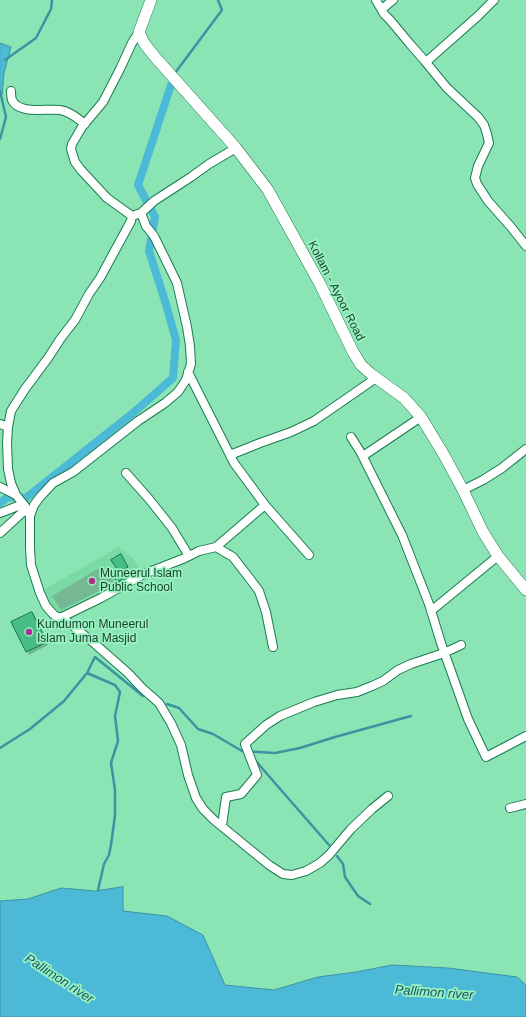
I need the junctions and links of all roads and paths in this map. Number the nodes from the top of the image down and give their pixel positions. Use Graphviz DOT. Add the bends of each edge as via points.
graph roads {
  1 [pos="151,0"];
  2 [pos="376,0"];
  3 [pos="392,0"];
  4 [pos="494,0"];
  5 [pos="382,9"];
  6 [pos="139,32"];
  7 [pos="426,62"];
  8 [pos="11,91"];
  9 [pos="85,124"];
  10 [pos="236,148"];
  11 [pos="137,214"];
  12 [pos="526,246"];
  13 [pos="188,372"];
  14 [pos="376,378"];
  15 [pos="421,417"];
  16 [pos="4,425"];
  17 [pos="352,436"];
  18 [pos="526,450"];
  19 [pos="230,456"];
  20 [pos="363,456"];
  21 [pos="126,473"];
  22 [pos="0,487"];
  23 [pos="463,490"];
  24 [pos="22,504"];
  25 [pos="265,505"];
  26 [pos="0,513"];
  27 [pos="0,533"];
  28 [pos="216,546"];
  29 [pos="309,555"];
  30 [pos="189,556"];
  31 [pos="498,556"];
  32 [pos="525,588"];
  33 [pos="431,611"];
  34 [pos="62,617"];
  35 [pos="461,645"];
  36 [pos="273,647"];
  37 [pos="444,653"];
  38 [pos="526,736"];
  39 [pos="388,796"];
  40 [pos="526,804"];
  41 [pos="510,808"];
  42 [pos="222,826"];
  1 -- 6 [label="main road"];
  2 -- 5 [label="street"];
  3 -- 5 [label="street"];
  4 -- 7 [label="street"];
  5 -- 7 [label="street"];
  6 -- 9 [label="street" via="103,102"];
  6 -- 10 [label="main road, Kollam - Ayoor Road" via="155,57"];
  7 -- 12 [label="street" via="447,88 484,125 489,143 478,166 475,178 477,184"];
  8 -- 9 [label="street" via="12,99 20,108 61,110"];
  9 -- 11 [label="street" via="72,144 75,162 107,198"];
  10 -- 11 [label="street"];
  10 -- 14 [label="main road, Kollam - Ayoor Road" via="268,190 320,284 353,352 361,365"];
  11 -- 13 [label="street" via="152,233 177,283 190,346 191,364"];
  11 -- 16 [label="street" via="75,320 25,389"];
  13 -- 19 [label="street"];
  13 -- 24 [label="street" via="178,392 165,404 138,421 73,472 54,483 34,505"];
  14 -- 15 [label="main road, Kollam - Ayoor Road" via="404,398"];
  14 -- 19 [label="street" via="314,421"];
  15 -- 20 [label="street"];
  15 -- 23 [label="main road, Kollam - Ayoor Road"];
  16 -- 24 [label="street" via="11,483"];
  17 -- 20 [label="street"];
  18 -- 23 [label="street" via="502,468"];
  19 -- 25 [label="street"];
  20 -- 33 [label="street" via="402,535"];
  21 -- 30 [label="street" via="172,528"];
  22 -- 24 [label="street"];
  23 -- 31 [label="main road, Kollam - Ayoor Road" via="483,532"];
  24 -- 26 [label="street"];
  24 -- 27 [label="street"];
  24 -- 34 [label="street" via="36,581 46,606 57,617"];
  25 -- 28 [label="street"];
  25 -- 29 [label="street"];
  28 -- 30 [label="street"];
  28 -- 36 [label="street" via="233,557 259,591"];
  30 -- 34 [label="street" via="144,574"];
  31 -- 32 [label="main road, Kollam - Ayoor Road"];
  31 -- 33 [label="street"];
  33 -- 37 [label="street"];
  34 -- 42 [label="street" via="159,703 181,745 196,798 203,809"];
  35 -- 37 [label="street"];
  37 -- 38 [label="street" via="468,719 486,757"];
  37 -- 42 [label="street" via="411,664 383,681 357,692 337,695 298,708 266,725 245,744 257,775 241,794 226,798"];
  39 -- 42 [label="street" via="351,829 320,863 292,875 283,874 268,865"];
  40 -- 41 [label="street"];
}
